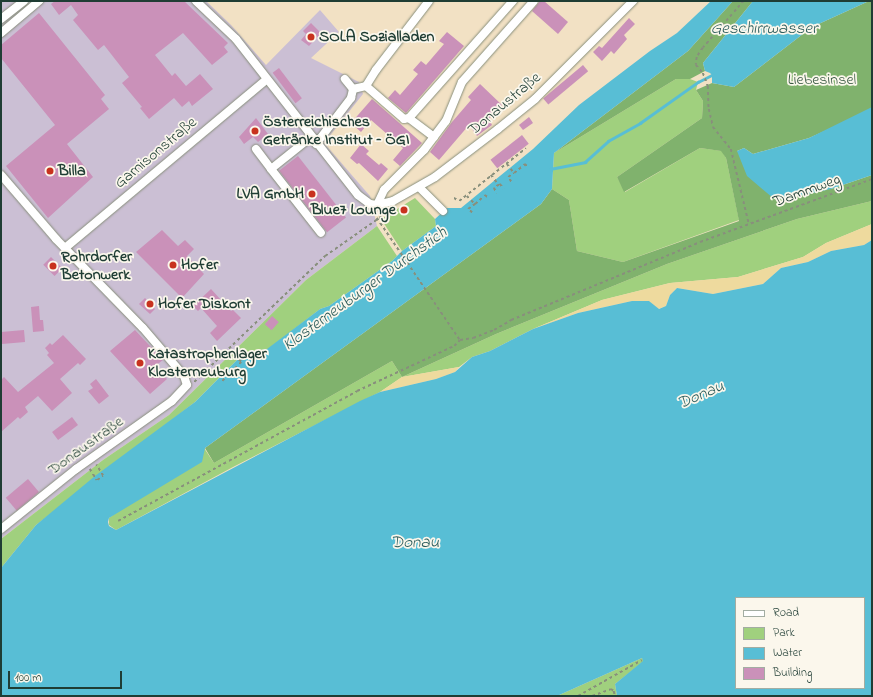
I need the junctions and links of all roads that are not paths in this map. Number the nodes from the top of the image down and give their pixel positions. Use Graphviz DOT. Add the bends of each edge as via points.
graph roads {
  1 [pos="24,1"];
  2 [pos="39,1"];
  3 [pos="196,1"];
  4 [pos="429,1"];
  5 [pos="513,1"];
  6 [pos="534,1"];
  7 [pos="633,1"];
  8 [pos="1,19"];
  9 [pos="1,33"];
  10 [pos="345,79"];
  11 [pos="266,80"];
  12 [pos="366,86"];
  13 [pos="353,89"];
  14 [pos="409,118"];
  15 [pos="434,137"];
  16 [pos="314,140"];
  17 [pos="256,149"];
  18 [pos="271,168"];
  19 [pos="1,174"];
  20 [pos="419,187"];
  21 [pos="377,205"];
  22 [pos="443,211"];
  23 [pos="321,233"];
  24 [pos="65,248"];
  25 [pos="1,529"];
  1 -- 8 [label="street"];
  2 -- 9 [label="street"];
  3 -- 11 [label="street" via="236,40"];
  4 -- 12 [label="street"];
  5 -- 14 [label="street"];
  6 -- 15 [label="street" via="462,82 446,121"];
  7 -- 20 [label="street, Donaustraße" via="535,99"];
  10 -- 13 [label="street"];
  11 -- 16 [label="street"];
  11 -- 24 [label="street, Garnisonstraße"];
  12 -- 13 [label="street"];
  12 -- 14 [label="street" via="404,119"];
  13 -- 16 [label="street" via="351,98"];
  14 -- 15 [label="street"];
  15 -- 21 [label="street" via="384,190"];
  16 -- 18 [label="street"];
  16 -- 21 [label="street" via="358,195 370,204"];
  17 -- 18 [label="street"];
  18 -- 23 [label="street"];
  19 -- 24 [label="street"];
  20 -- 21 [label="street, Donaustraße" via="393,201"];
  20 -- 22 [label="street"];
  24 -- 25 [label="street, Donaustraße" via="143,328 184,376 187,385 157,413 76,469"];
}
